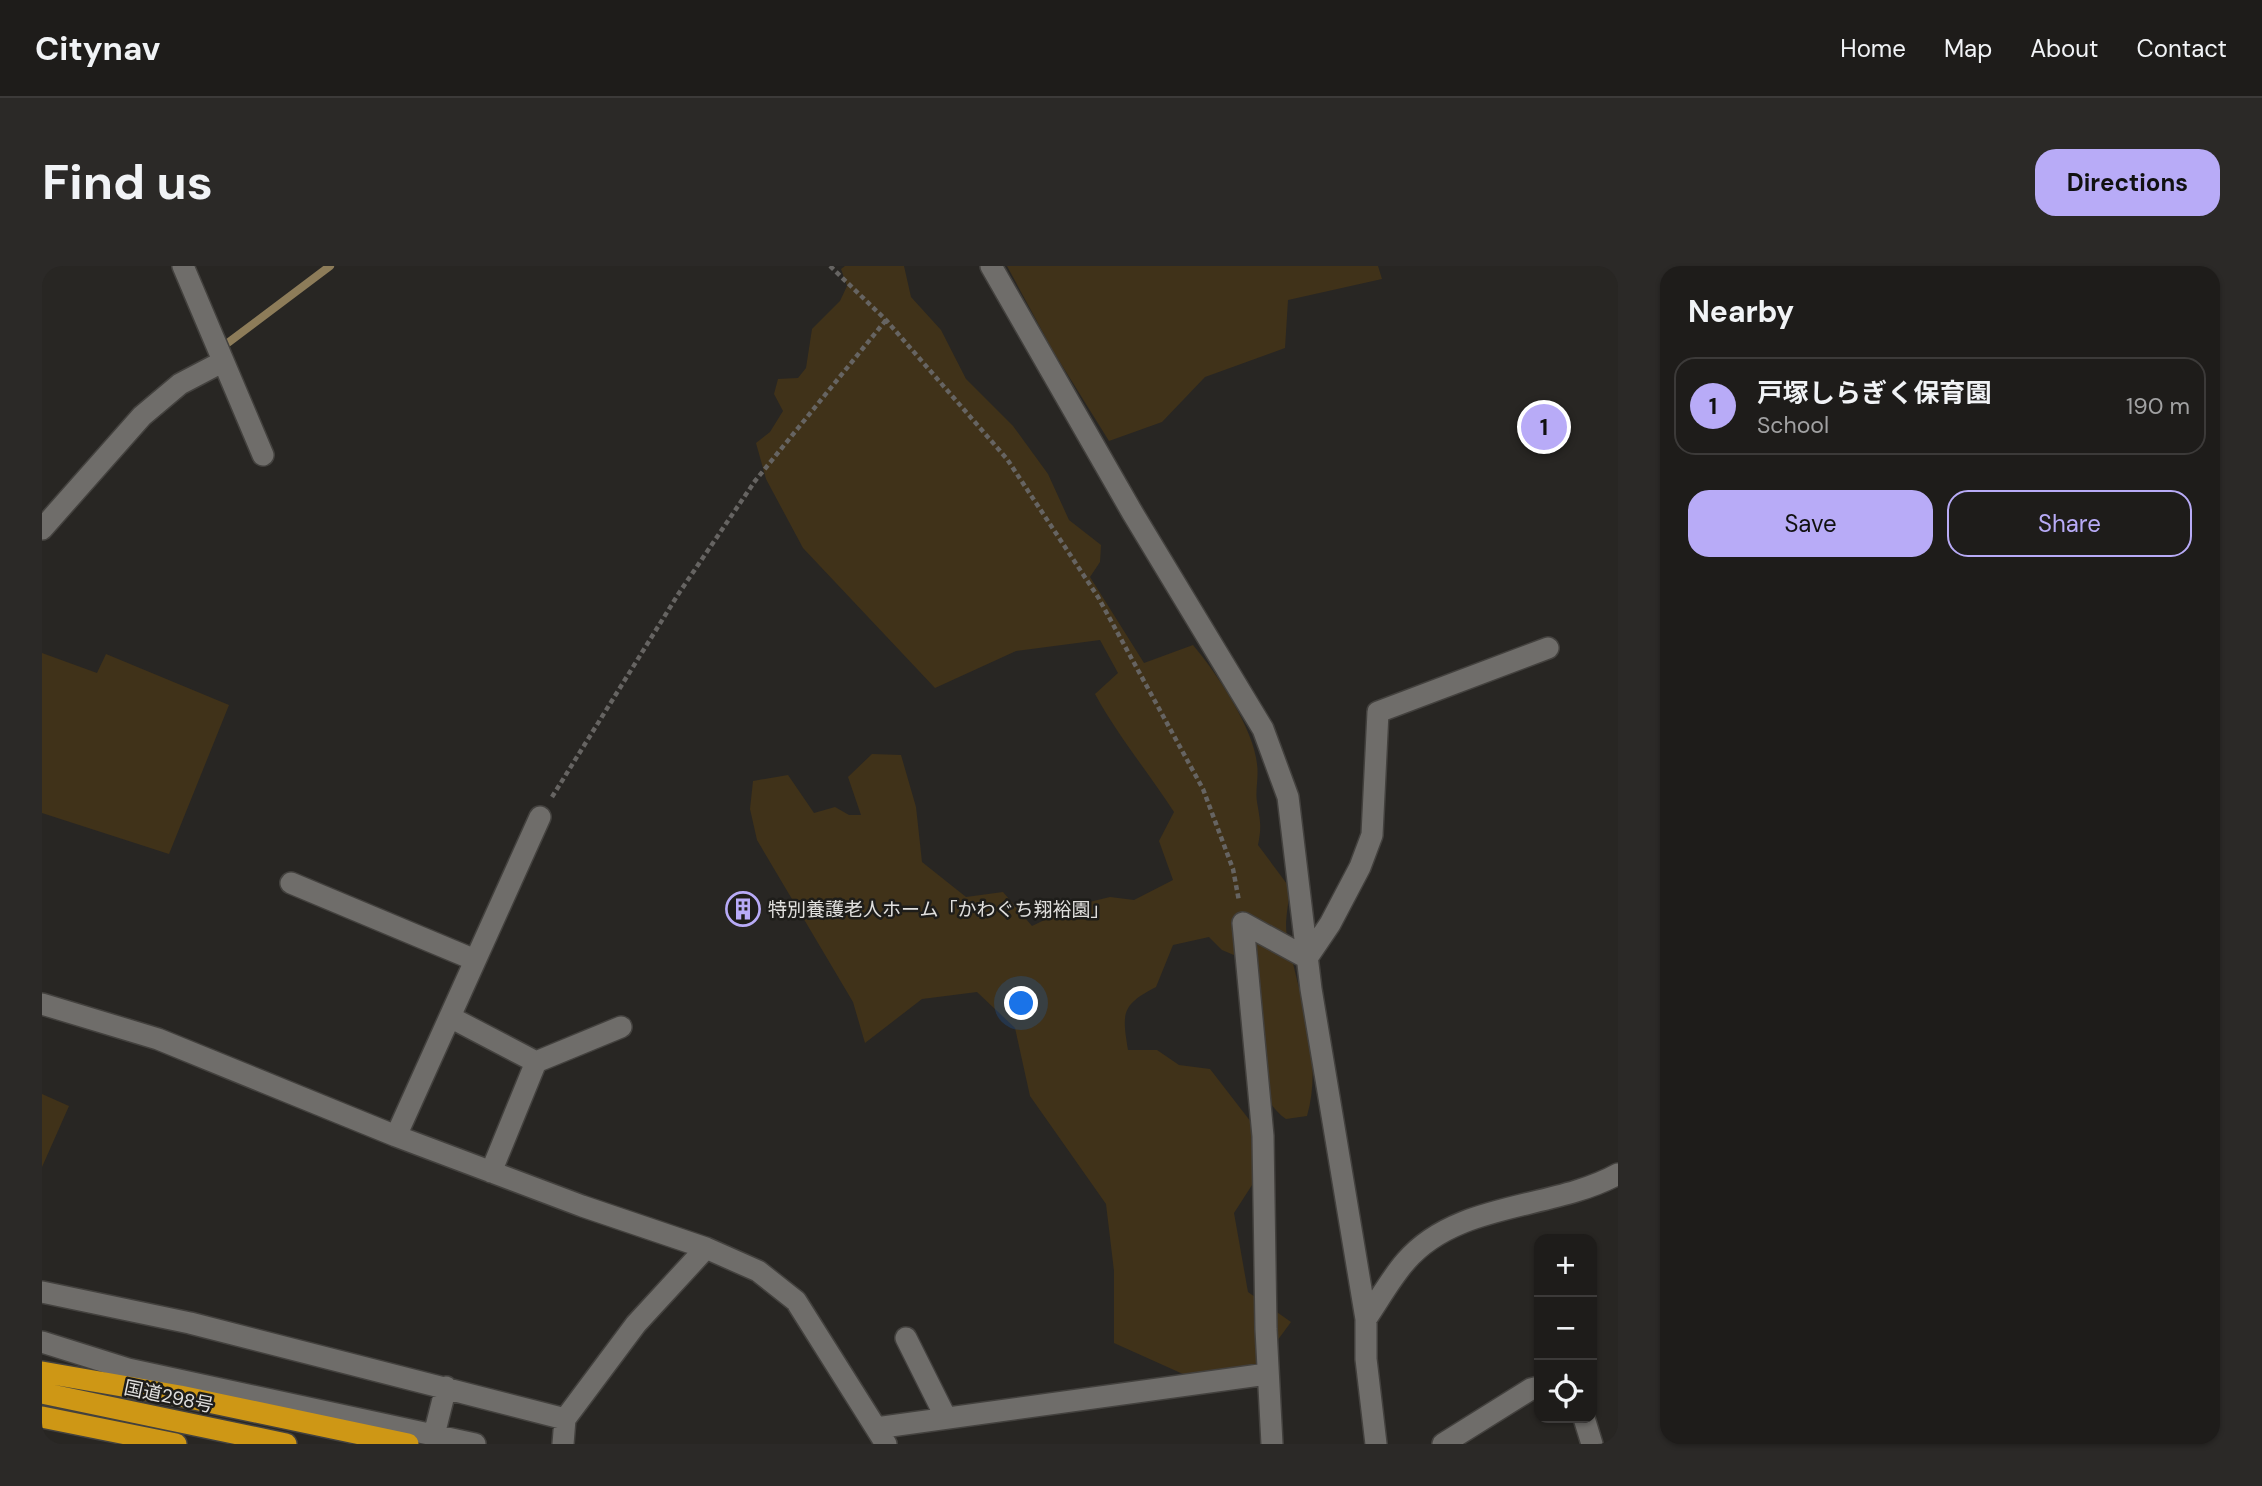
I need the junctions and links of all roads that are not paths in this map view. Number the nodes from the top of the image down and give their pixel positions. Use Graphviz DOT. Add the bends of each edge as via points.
graph roads {
  1 [pos="183,266"];
  2 [pos="991,266"];
  3 [pos="222,362"];
  4 [pos="263,455"];
  5 [pos="42,529"];
  6 [pos="1548,648"];
  7 [pos="540,817"];
  8 [pos="291,883"];
  9 [pos="1307,958"];
  10 [pos="475,960"];
  11 [pos="42,1004"];
  12 [pos="450,1017"];
  13 [pos="621,1027"];
  14 [pos="536,1062"];
  15 [pos="397,1136"];
  16 [pos="491,1172"];
  17 [pos="1618,1174"];
  18 [pos="706,1248"];
  19 [pos="42,1292"];
  20 [pos="1366,1319"];
  21 [pos="906,1338"];
  22 [pos="42,1342"];
  23 [pos="42,1372"];
  24 [pos="1267,1374"];
  25 [pos="446,1387"];
  26 [pos="1534,1388"];
  27 [pos="42,1393"];
  28 [pos="42,1417"];
  29 [pos="946,1418"];
  30 [pos="565,1419"];
  31 [pos="1586,1423"];
  32 [pos="434,1435"];
  33 [pos="881,1436"];
  34 [pos="176,1444"];
  35 [pos="286,1444"];
  36 [pos="408,1444"];
  37 [pos="475,1444"];
  38 [pos="563,1444"];
  39 [pos="1272,1444"];
  40 [pos="1376,1444"];
  41 [pos="1443,1444"];
  42 [pos="1592,1444"];
  1 -- 3 [label="street"];
  2 -- 9 [label="street" via="1263,729 1288,797"];
  3 -- 4 [label="street"];
  3 -- 5 [label="street" via="180,384 142,416"];
  6 -- 9 [label="street" via="1378,712 1371,835 1360,867"];
  7 -- 10 [label="street"];
  8 -- 10 [label="street"];
  9 -- 20 [label="street"];
  9 -- 24 [label="street" via="1243,923 1263,1136"];
  10 -- 12 [label="street"];
  11 -- 15 [label="street" via="158,1039"];
  12 -- 14 [label="street"];
  12 -- 15 [label="street"];
  13 -- 14 [label="street"];
  14 -- 16 [label="street"];
  15 -- 16 [label="street"];
  16 -- 18 [label="street"];
  17 -- 20 [label="street" via="1480,1217 1430,1240 1406,1261"];
  18 -- 30 [label="street" via="636,1324"];
  18 -- 33 [label="street" via="758,1271 796,1301"];
  19 -- 25 [label="street" via="190,1323"];
  20 -- 40 [label="street"];
  21 -- 29 [label="street"];
  22 -- 32 [label="street" via="128,1369"];
  23 -- 36 [label="highway"];
  24 -- 29 [label="street"];
  24 -- 39 [label="street"];
  25 -- 30 [label="street"];
  25 -- 32 [label="street"];
  26 -- 41 [label="street"];
  27 -- 35 [label="highway, 国道298号"];
  28 -- 34 [label="highway"];
  29 -- 33 [label="street"];
  30 -- 38 [label="street"];
  31 -- 42 [label="street"];
  32 -- 37 [label="street"];
}
